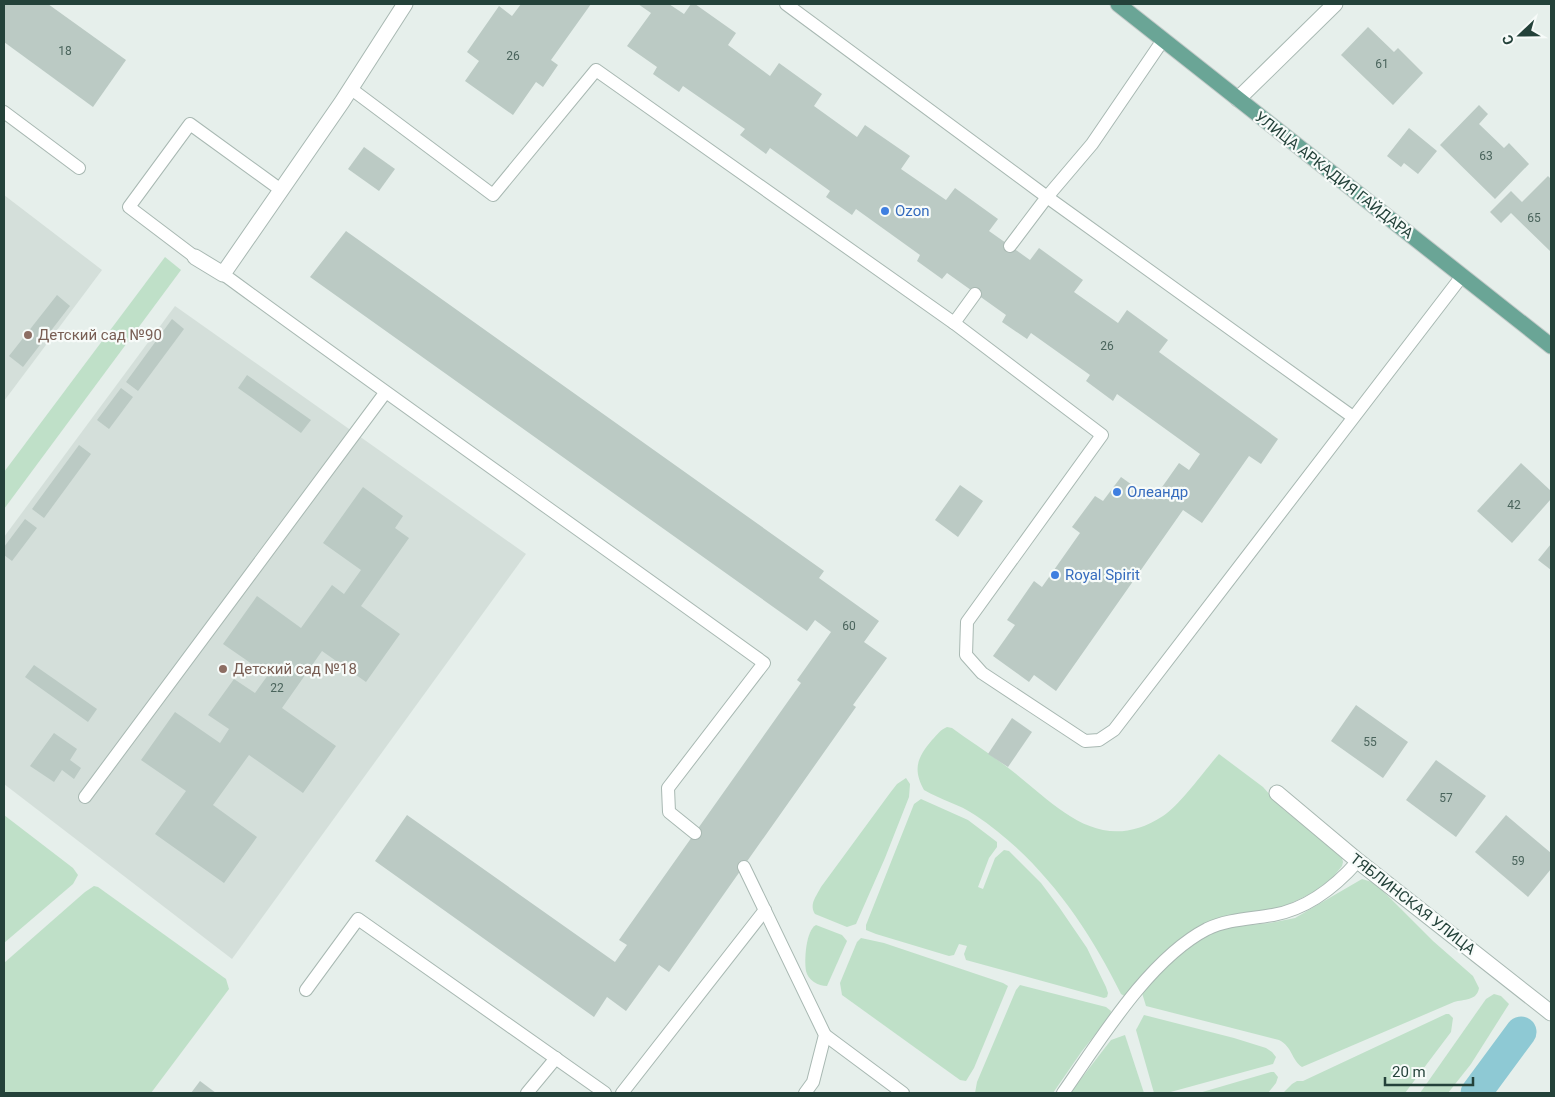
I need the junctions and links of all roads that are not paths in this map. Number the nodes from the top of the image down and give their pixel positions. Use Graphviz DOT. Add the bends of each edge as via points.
graph roads {
  1 [pos="404,4"];
  2 [pos="786,4"];
  3 [pos="1118,4"];
  4 [pos="1335,4"];
  5 [pos="1163,40"];
  6 [pos="350,88"];
  7 [pos="1238,99"];
  8 [pos="4,112"];
  9 [pos="79,168"];
  10 [pos="282,190"];
  11 [pos="1047,197"];
  12 [pos="1010,246"];
  13 [pos="195,257"];
  14 [pos="223,274"];
  15 [pos="1462,276"];
  16 [pos="975,294"];
  17 [pos="954,323"];
  18 [pos="1551,346"];
  19 [pos="385,393"];
  20 [pos="1354,417"];
  21 [pos="1277,793"];
  22 [pos="85,797"];
  23 [pos="695,833"];
  24 [pos="1358,861"];
  25 [pos="744,867"];
  26 [pos="765,910"];
  27 [pos="306,990"];
  28 [pos="1551,1014"];
  29 [pos="825,1035"];
  30 [pos="556,1058"];
  31 [pos="527,1093"];
  32 [pos="605,1093"];
  33 [pos="622,1093"];
  34 [pos="805,1093"];
  35 [pos="903,1093"];
  36 [pos="1063,1093"];
  1 -- 6 [label="street"];
  2 -- 11 [label="lane"];
  3 -- 5 [label="main road, УЛИЦА АРКАДИЯ ГАЙДАРА"];
  4 -- 7 [label="street"];
  5 -- 7 [label="main road, УЛИЦА АРКАДИЯ ГАЙДАРА"];
  5 -- 11 [label="lane" via="1092,144"];
  6 -- 10 [label="street"];
  6 -- 17 [label="lane" via="493,195 596,70"];
  7 -- 15 [label="main road, УЛИЦА АРКАДИЯ ГАЙДАРА"];
  8 -- 9 [label="lane"];
  10 -- 13 [label="lane" via="190,124 129,207"];
  10 -- 14 [label="street"];
  11 -- 12 [label="lane"];
  11 -- 20 [label="lane"];
  13 -- 14 [label="street"];
  14 -- 19 [label="lane"];
  15 -- 18 [label="main road, УЛИЦА АРКАДИЯ ГАЙДАРА"];
  15 -- 20 [label="lane"];
  16 -- 17 [label="lane"];
  17 -- 20 [label="lane" via="1102,435 967,622 966,656 982,673 1085,741 1099,740 1114,730"];
  19 -- 22 [label="lane"];
  19 -- 23 [label="lane" via="764,664 668,788 669,812"];
  21 -- 24 [label="street, ТЯБЛИНСКАЯ УЛИЦА"];
  24 -- 28 [label="street, ТЯБЛИНСКАЯ УЛИЦА"];
  24 -- 36 [label="lane" via="1326,891 1300,906 1273,915 1232,920 1190,940 1156,970 1126,1005"];
  25 -- 26 [label="lane"];
  26 -- 29 [label="lane"];
  26 -- 33 [label="lane"];
  27 -- 30 [label="lane" via="358,919"];
  29 -- 34 [label="lane" via="813,1082"];
  29 -- 35 [label="lane"];
  30 -- 31 [label="lane"];
  30 -- 32 [label="lane"];
}
